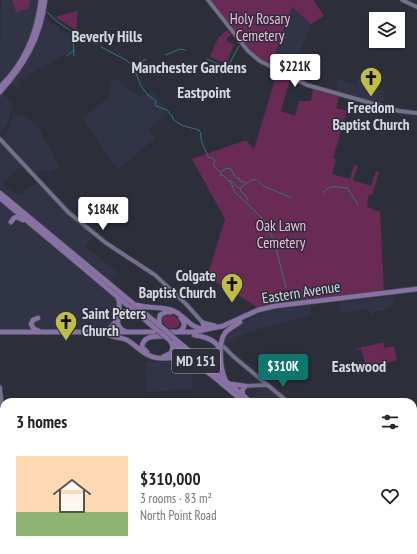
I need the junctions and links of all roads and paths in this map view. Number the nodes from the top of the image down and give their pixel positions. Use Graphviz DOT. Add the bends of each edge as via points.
graph roads {
  1 [pos="43,0"];
  2 [pos="208,0"];
  3 [pos="402,0"];
  4 [pos="417,7"];
  5 [pos="42,8"];
  6 [pos="0,87"];
  7 [pos="0,92"];
  8 [pos="417,113"];
  9 [pos="0,139"];
  10 [pos="1,195"];
  11 [pos="11,222"];
  12 [pos="32,225"];
  13 [pos="417,289"];
  14 [pos="417,292"];
  15 [pos="396,293"];
  16 [pos="116,295"];
  17 [pos="132,303"];
  18 [pos="271,308"];
  19 [pos="30,317"];
  20 [pos="38,318"];
  21 [pos="144,319"];
  22 [pos="240,322"];
  23 [pos="203,323"];
  24 [pos="31,324"];
  25 [pos="223,326"];
  26 [pos="161,329"];
  27 [pos="201,330"];
  28 [pos="0,332"];
  29 [pos="28,332"];
  30 [pos="45,332"];
  31 [pos="21,333"];
  32 [pos="91,333"];
  33 [pos="141,333"];
  34 [pos="109,335"];
  35 [pos="194,335"];
  36 [pos="169,337"];
  37 [pos="222,341"];
  38 [pos="224,346"];
  39 [pos="186,348"];
  40 [pos="225,382"];
  41 [pos="268,385"];
  42 [pos="245,386"];
  43 [pos="0,387"];
  44 [pos="243,395"];
  45 [pos="1,398"];
  46 [pos="240,398"];
  47 [pos="246,398"];
  48 [pos="283,398"];
  1 -- 5 [label="main road"];
  2 -- 8 [label="street" via="248,51 259,60 307,85 399,111"];
  3 -- 4 [label="street"];
  5 -- 6 [label="main road" via="26,51 17,67"];
  5 -- 7 [label="main road" via="42,20 27,58"];
  9 -- 23 [label="street" via="68,212 106,243 155,274"];
  10 -- 12 [label="main road, MD 151"];
  10 -- 17 [label="main road, MD 151"];
  11 -- 12 [label="main road" via="17,217"];
  12 -- 16 [label="main road, MD 151"];
  13 -- 15 [label="main road, Eastern Avenue"];
  14 -- 15 [label="main road, Eastern Avenue"];
  15 -- 18 [label="main road, Eastern Avenue"];
  16 -- 21 [label="main road, MD 151"];
  16 -- 32 [label="main road" via="120,306 112,328"];
  17 -- 26 [label="main road, MD 151"];
  17 -- 27 [label="main road" via="174,311"];
  18 -- 22 [label="main road, Eastern Avenue"];
  18 -- 25 [label="main road, Eastern Avenue" via="258,310"];
  19 -- 24 [label="main road"];
  20 -- 24 [label="main road"];
  21 -- 26 [label="main road, MD 151"];
  21 -- 33 [label="main road" via="128,311 122,313 118,319 122,330"];
  22 -- 35 [label="main road, Eastern Avenue" via="216,331"];
  22 -- 37 [label="main road" via="227,331"];
  23 -- 25 [label="main road"];
  23 -- 27 [label="main road"];
  24 -- 29 [label="main road"];
  24 -- 30 [label="main road" via="36,330"];
  25 -- 27 [label="main road, Eastern Avenue"];
  26 -- 36 [label="main road, MD 151, bridge"];
  26 -- 36 [label="main road" via="159,318 164,312 182,318 183,328"];
  26 -- 39 [label="main road, MD 151, bridge"];
  27 -- 36 [label="main road, Eastern Avenue"];
  28 -- 31 [label="main road, Eastern Avenue"];
  29 -- 30 [label="main road, Eastern Avenue"];
  29 -- 31 [label="main road"];
  30 -- 32 [label="main road, Eastern Avenue"];
  31 -- 34 [label="main road, Eastern Avenue"];
  32 -- 33 [label="main road, Eastern Avenue"];
  33 -- 36 [label="main road, Eastern Avenue"];
  34 -- 36 [label="main road, Eastern Avenue"];
  34 -- 40 [label="main road" via="132,342 152,357 190,361"];
  35 -- 36 [label="main road, Eastern Avenue"];
  35 -- 39 [label="main road" via="214,341 219,349 217,355 205,358"];
  36 -- 36 [label="main road" via="173,349 167,356 151,354 142,347 143,341 147,338"];
  36 -- 40 [label="main road, MD 151"];
  37 -- 38 [label="main road"];
  37 -- 40 [label="main road" via="221,369"];
  38 -- 41 [label="street"];
  39 -- 40 [label="main road, MD 151"];
  40 -- 42 [label="main road"];
  40 -- 44 [label="main road, MD 151"];
  40 -- 46 [label="main road, MD 151"];
  41 -- 42 [label="street"];
  41 -- 48 [label="street"];
  42 -- 44 [label="main road"];
  43 -- 45 [label="street"];
  44 -- 47 [label="main road, MD 151"];
}
